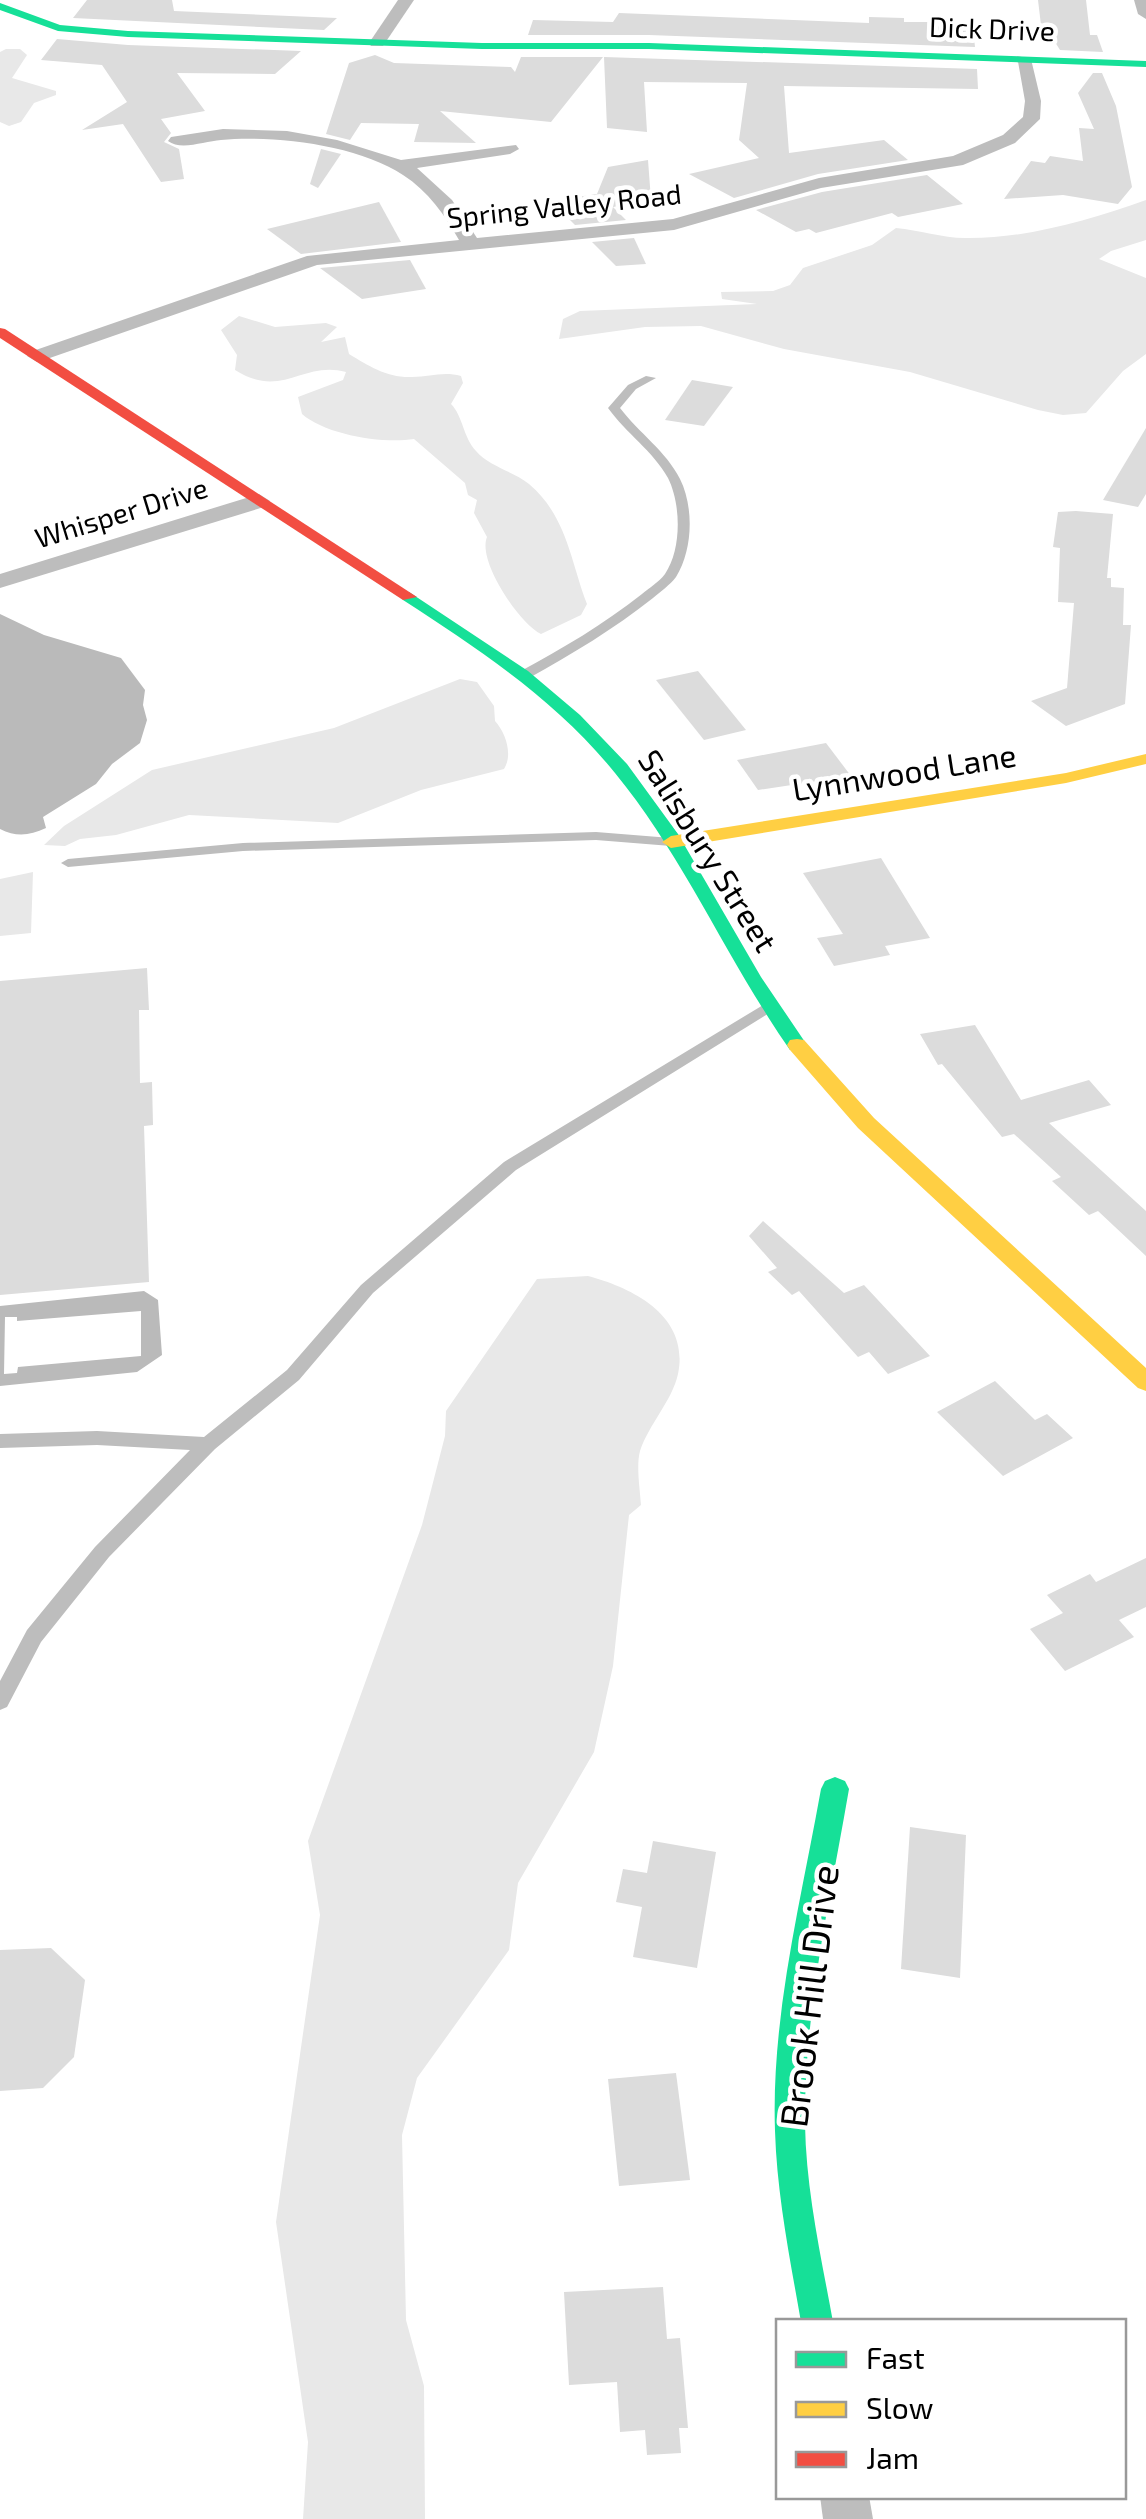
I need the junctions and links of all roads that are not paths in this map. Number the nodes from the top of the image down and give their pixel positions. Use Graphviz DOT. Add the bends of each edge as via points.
graph roads {
  1 [pos="406,0"];
  2 [pos="1142,0"];
  3 [pos="0,6"];
  4 [pos="1146,14"];
  5 [pos="377,43"];
  6 [pos="1023,59"];
  7 [pos="1146,64"];
  8 [pos="177,142"];
  9 [pos="510,149"];
  10 [pos="400,165"];
  11 [pos="470,244"];
  12 [pos="0,332"];
  13 [pos="37,356"];
  14 [pos="650,378"];
  15 [pos="260,501"];
  16 [pos="0,581"];
  17 [pos="524,675"];
  18 [pos="1146,759"];
  19 [pos="671,842"];
  20 [pos="68,863"];
  21 [pos="768,1007"];
  22 [pos="1146,1382"];
  23 [pos="0,1441"];
  24 [pos="208,1444"];
  25 [pos="0,1701"];
  26 [pos="835,1789"];
  27 [pos="816,2319"];
  1 -- 5 [label="street"];
  2 -- 4 [label="street"];
  3 -- 5 [label="street, Dick Drive" via="76,31"];
  5 -- 6 [label="street, Dick Drive"];
  6 -- 7 [label="street, Dick Drive"];
  6 -- 11 [label="street, Spring Valley Road" via="1032,119 1009,139 957,161 819,184 664,226"];
  8 -- 10 [label="street" via="270,132"];
  9 -- 10 [label="street"];
  10 -- 11 [label="street" via="443,200"];
  11 -- 13 [label="street, Spring Valley Road" via="296,264"];
  12 -- 13 [label="street, Salisbury Street"];
  13 -- 15 [label="street, Salisbury Street"];
  14 -- 17 [label="lane" via="614,408 676,484 684,514 670,576 609,628"];
  15 -- 16 [label="street, Whisper Drive"];
  15 -- 17 [label="street, Salisbury Street"];
  17 -- 19 [label="street, Salisbury Street" via="561,703 623,770"];
  18 -- 19 [label="street, Lynnwood Lane"];
  19 -- 20 [label="lane" via="596,836 244,847"];
  19 -- 21 [label="street, Salisbury Street"];
  21 -- 22 [label="street, Salisbury Street" via="866,1123"];
  21 -- 24 [label="lane" via="484,1186 367,1289 293,1375"];
  23 -- 24 [label="lane"];
  24 -- 25 [label="lane" via="102,1552 34,1636"];
  26 -- 27 [label="street, Brook Hill Drive" via="795,2037 791,2107 794,2182"];
}
